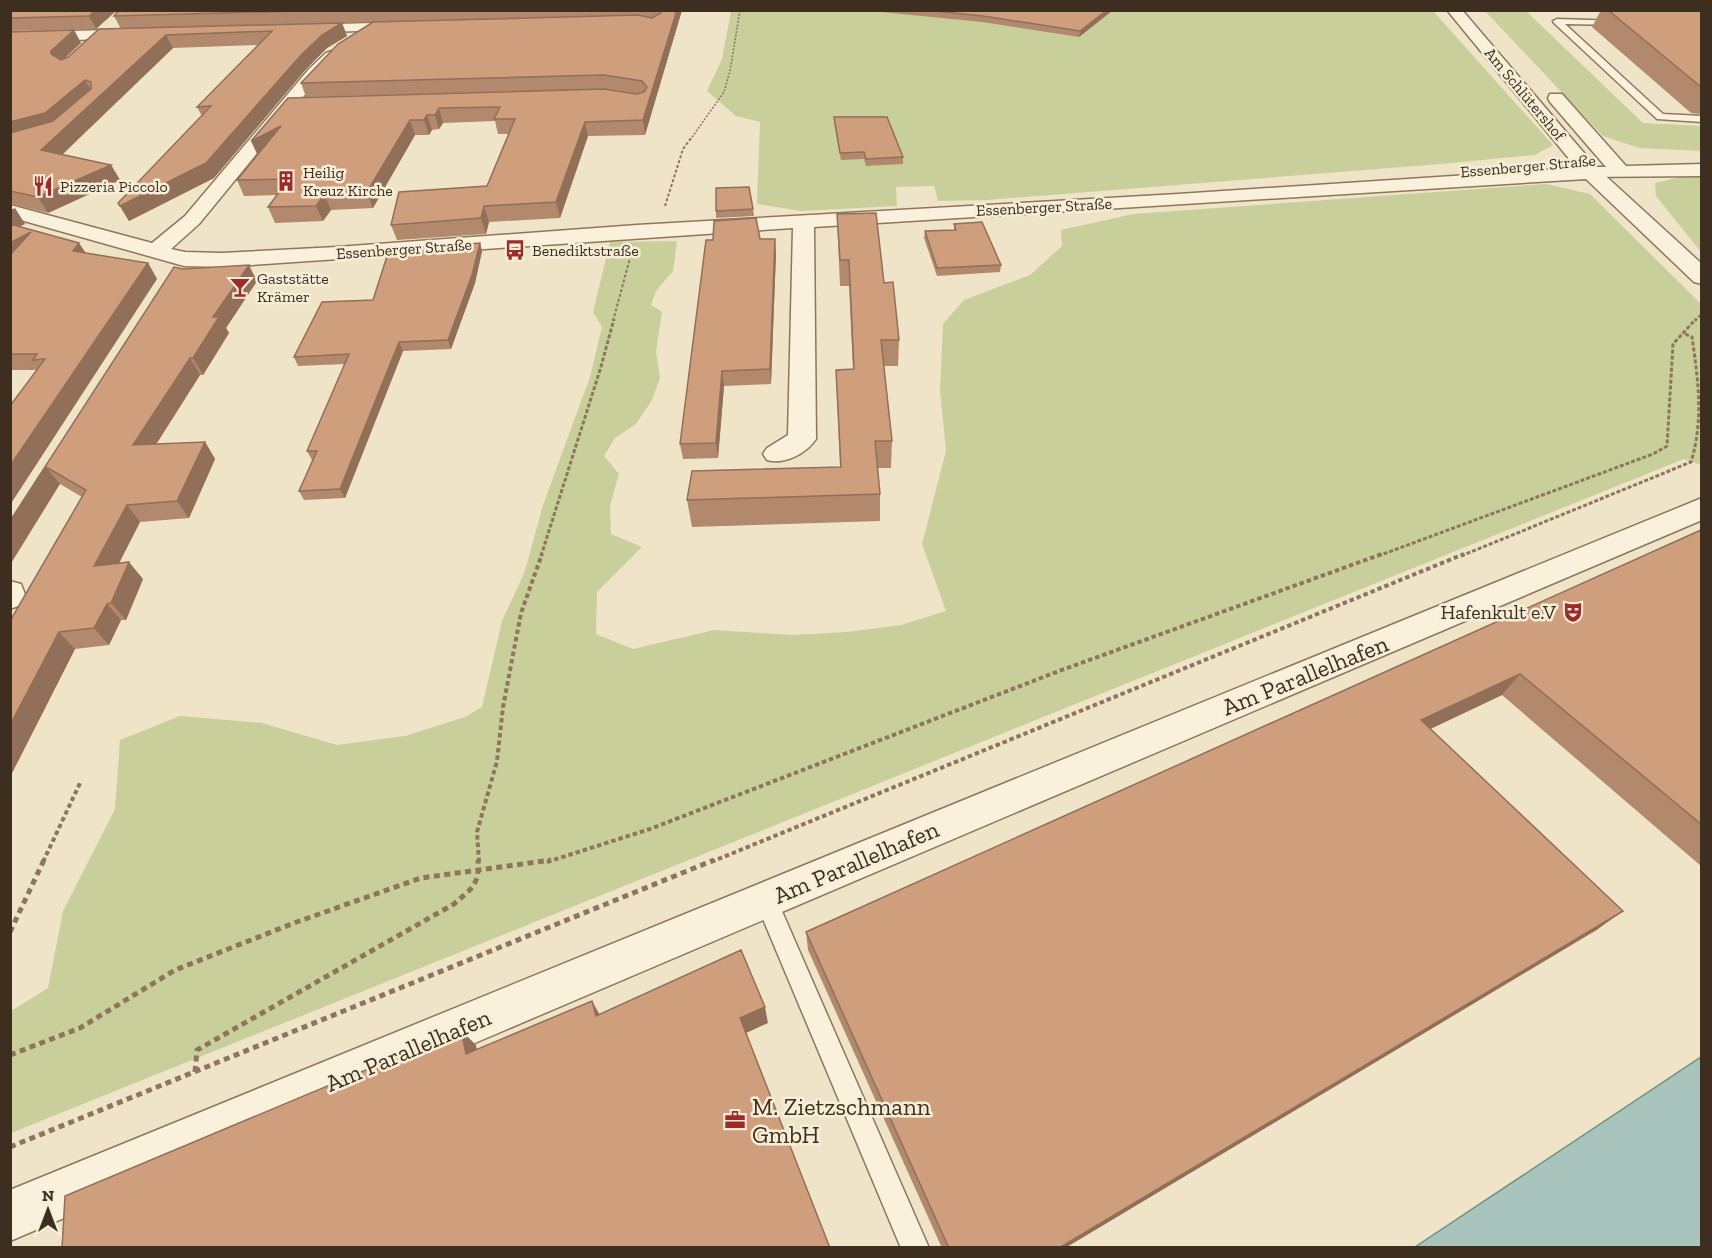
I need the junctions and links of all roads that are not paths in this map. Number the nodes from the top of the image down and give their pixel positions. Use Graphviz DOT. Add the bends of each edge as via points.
graph roads {
  1 [pos="405,10"];
  2 [pos="1454,10"];
  3 [pos="1618,14"];
  4 [pos="124,16"];
  5 [pos="430,26"];
  6 [pos="378,27"];
  7 [pos="287,29"];
  8 [pos="150,33"];
  9 [pos="104,35"];
  10 [pos="10,38"];
  11 [pos="86,50"];
  12 [pos="1542,83"];
  13 [pos="288,105"];
  14 [pos="312,105"];
  15 [pos="1701,119"];
  16 [pos="1701,158"];
  17 [pos="1616,165"];
  18 [pos="1585,167"];
  19 [pos="1701,170"];
  20 [pos="11,211"];
  21 [pos="804,221"];
  22 [pos="1674,250"];
  23 [pos="156,251"];
  24 [pos="1701,277"];
  25 [pos="777,454"];
  26 [pos="1701,507"];
  27 [pos="766,900"];
  28 [pos="10,1216"];
  29 [pos="915,1248"];
  1 -- 6 [label="street"];
  2 -- 18 [label="street, Am Schlütershof"];
  3 -- 15 [label="lane" via="1629,23 1557,21 1660,117"];
  4 -- 9 [label="street"];
  5 -- 6 [label="street"];
  6 -- 7 [label="street"];
  6 -- 13 [label="street" via="335,53"];
  8 -- 9 [label="street"];
  9 -- 10 [label="street"];
  9 -- 11 [label="street"];
  12 -- 17 [label="street, Am Schlütershof"];
  13 -- 14 [label="street"];
  13 -- 23 [label="street" via="192,220"];
  16 -- 17 [label="street, Essenberger Straße"];
  17 -- 18 [label="street, Essenberger Straße"];
  17 -- 19 [label="street, Essenberger Straße"];
  17 -- 22 [label="street, Am Schlütershof" via="1647,203"];
  18 -- 21 [label="street, Essenberger Straße" via="1284,193"];
  18 -- 22 [label="street, Am Schlütershof" via="1617,202"];
  20 -- 23 [label="street, Essenberger Straße"];
  21 -- 23 [label="street, Essenberger Straße" via="222,260 178,269"];
  21 -- 25 [label="street" via="802,440"];
  22 -- 24 [label="street, Am Schlütershof"];
  26 -- 27 [label="street, Am Parallelhafen"];
  27 -- 28 [label="street, Am Parallelhafen"];
  27 -- 29 [label="lane"];
}
